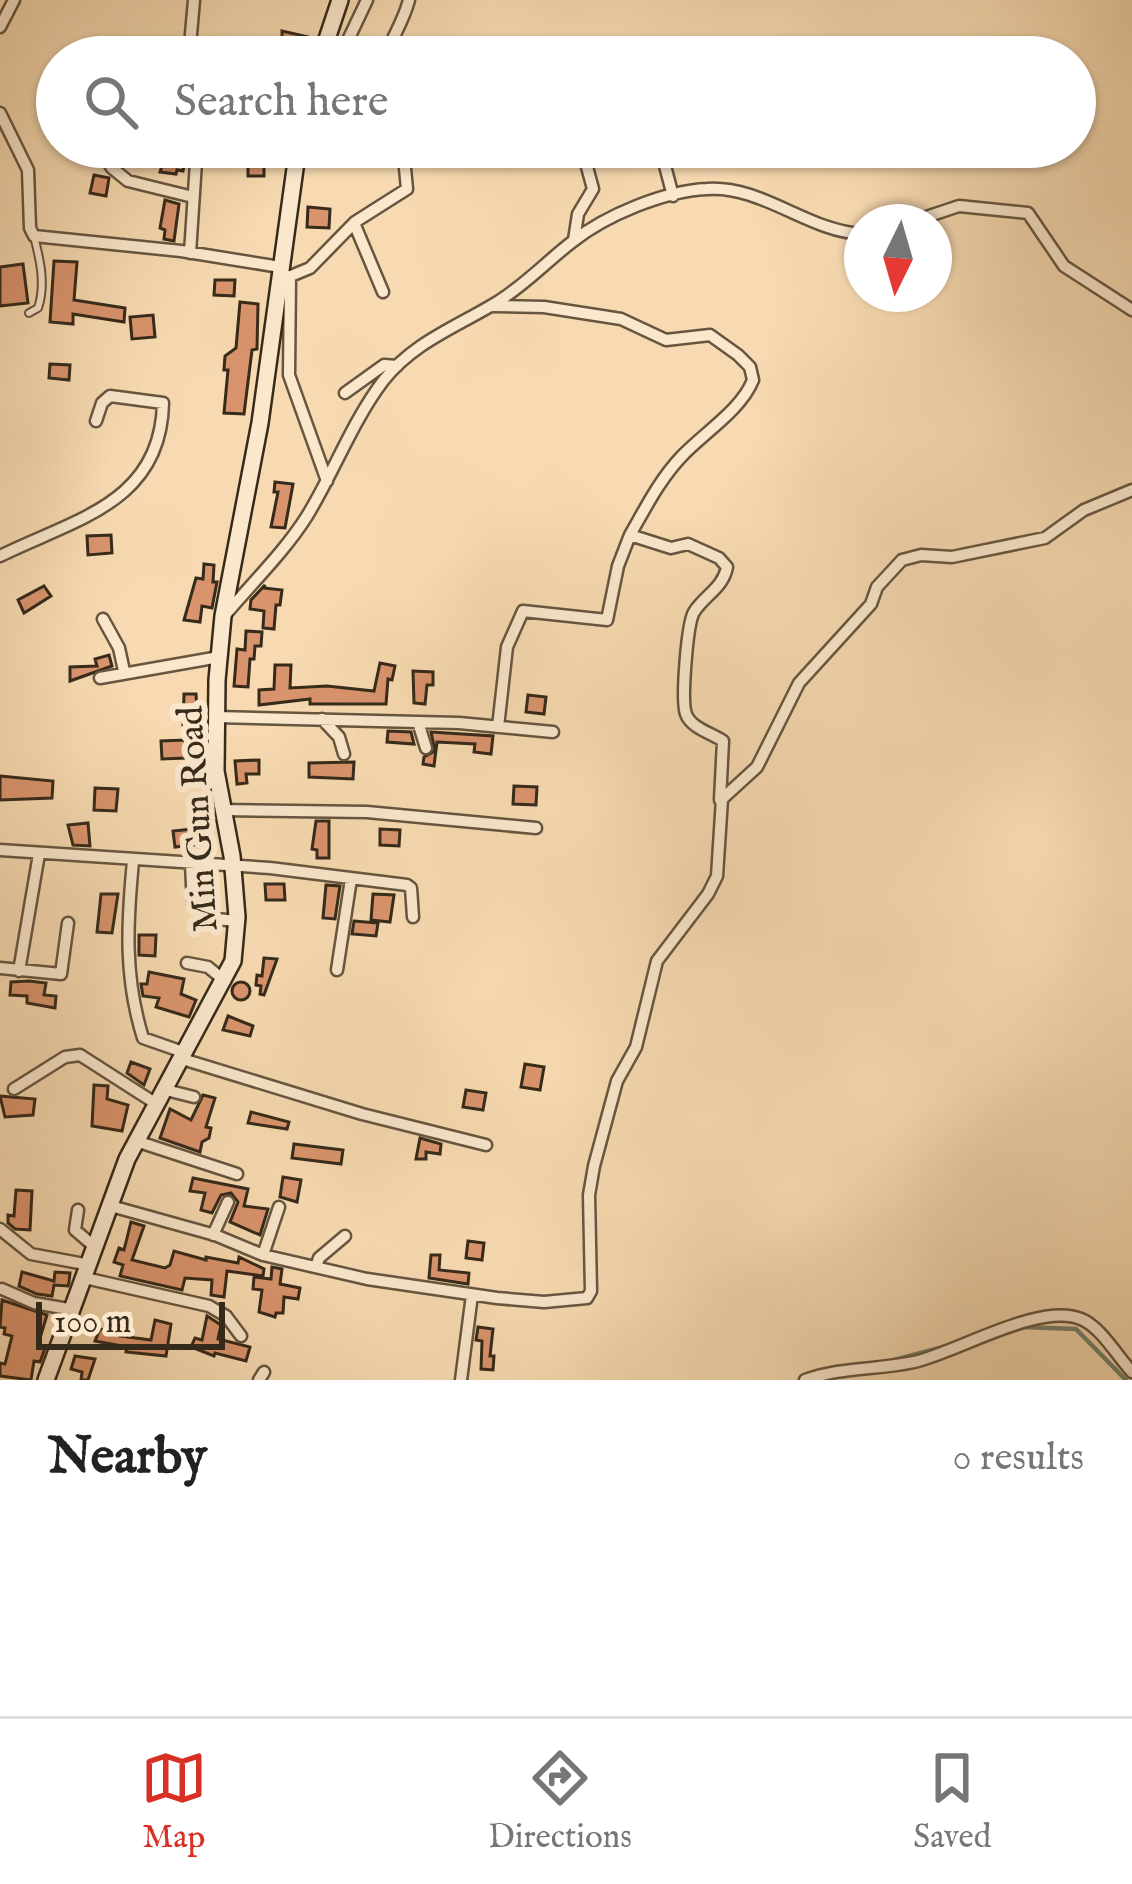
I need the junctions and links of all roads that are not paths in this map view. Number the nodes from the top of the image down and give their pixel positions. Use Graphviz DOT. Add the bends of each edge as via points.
graph roads {
  1 [pos="14,0"];
  2 [pos="194,0"];
  3 [pos="340,0"];
  4 [pos="367,0"];
  5 [pos="409,0"];
  6 [pos="0,27"];
  7 [pos="191,36"];
  8 [pos="328,36"];
  9 [pos="350,36"];
  10 [pos="392,36"];
  11 [pos="0,113"];
  12 [pos="112,168"];
  13 [pos="196,168"];
  14 [pos="295,168"];
  15 [pos="406,168"];
  16 [pos="587,168"];
  17 [pos="666,168"];
  18 [pos="673,196"];
  19 [pos="194,197"];
  20 [pos="952,208"];
  21 [pos="354,223"];
  22 [pos="844,232"];
  23 [pos="34,236"];
  24 [pos="574,240"];
  25 [pos="190,253"];
  26 [pos="282,274"];
  27 [pos="382,292"];
  28 [pos="491,306"];
  29 [pos="1132,310"];
  30 [pos="29,313"];
  31 [pos="397,365"];
  32 [pos="345,393"];
  33 [pos="96,421"];
  34 [pos="327,481"];
  35 [pos="1132,490"];
  36 [pos="630,535"];
  37 [pos="0,556"];
  38 [pos="224,616"];
  39 [pos="103,619"];
  40 [pos="219,657"];
  41 [pos="124,671"];
  42 [pos="100,678"];
  43 [pos="216,717"];
  44 [pos="322,719"];
  45 [pos="418,722"];
  46 [pos="498,727"];
  47 [pos="553,732"];
  48 [pos="426,748"];
  49 [pos="344,754"];
  50 [pos="721,805"];
  51 [pos="222,810"];
  52 [pos="536,828"];
  53 [pos="0,850"];
  54 [pos="39,854"];
  55 [pos="133,862"];
  56 [pos="190,865"];
  57 [pos="233,866"];
  58 [pos="351,878"];
  59 [pos="413,917"];
  60 [pos="237,921"];
  61 [pos="68,923"];
  62 [pos="187,963"];
  63 [pos="0,968"];
  64 [pos="338,970"];
  65 [pos="20,971"];
  66 [pos="225,981"];
  67 [pos="181,1054"];
  68 [pos="14,1089"];
  69 [pos="159,1096"];
  70 [pos="194,1097"];
  71 [pos="136,1141"];
  72 [pos="486,1145"];
  73 [pos="237,1174"];
  74 [pos="228,1202"];
  75 [pos="111,1206"];
  76 [pos="279,1207"];
  77 [pos="78,1210"];
  78 [pos="0,1229"];
  79 [pos="213,1235"];
  80 [pos="345,1236"];
  81 [pos="96,1248"];
  82 [pos="263,1255"];
  83 [pos="316,1267"];
  84 [pos="87,1272"];
  85 [pos="2,1289"];
  86 [pos="472,1295"];
  87 [pos="74,1310"];
  88 [pos="241,1336"];
  89 [pos="1132,1372"];
  90 [pos="46,1380"];
  91 [pos="461,1380"];
  92 [pos="805,1380"];
  1 -- 6 [label="street"];
  2 -- 7 [label="street"];
  3 -- 8 [label="street"];
  4 -- 9 [label="street"];
  5 -- 10 [label="street"];
  11 -- 23 [label="street" via="28,170"];
  12 -- 19 [label="street" via="128,181"];
  13 -- 19 [label="street"];
  14 -- 26 [label="street, Min Gun Road"];
  15 -- 21 [label="street" via="408,187"];
  16 -- 24 [label="street" via="593,193 578,214"];
  17 -- 18 [label="street"];
  18 -- 22 [label="street" via="727,190"];
  18 -- 24 [label="street"];
  19 -- 25 [label="street"];
  20 -- 29 [label="street" via="1028,213 1064,266"];
  21 -- 26 [label="street" via="310,268"];
  21 -- 27 [label="street"];
  23 -- 25 [label="street"];
  23 -- 30 [label="lane" via="41,296"];
  24 -- 28 [label="street"];
  25 -- 26 [label="street"];
  26 -- 34 [label="street" via="290,375"];
  26 -- 38 [label="street, Min Gun Road"];
  28 -- 31 [label="street"];
  28 -- 36 [label="street" via="621,319 666,340 704,334 750,368 754,380 745,396 656,487"];
  31 -- 32 [label="street" via="384,365"];
  31 -- 34 [label="street" via="361,413"];
  33 -- 37 [label="street" via="110,396 163,404 141,477 111,502"];
  34 -- 38 [label="street"];
  35 -- 50 [label="street" via="1046,538 902,560 799,682 757,767"];
  36 -- 46 [label="street" via="609,620 521,613 507,647"];
  36 -- 50 [label="street" via="671,548 688,544 726,564 688,626 684,702 690,721 723,741"];
  38 -- 40 [label="street, Min Gun Road"];
  39 -- 41 [label="street"];
  40 -- 41 [label="street"];
  40 -- 43 [label="street, Min Gun Road"];
  41 -- 42 [label="street"];
  43 -- 44 [label="street"];
  43 -- 51 [label="street, Min Gun Road"];
  44 -- 45 [label="street"];
  44 -- 49 [label="street"];
  45 -- 46 [label="street"];
  45 -- 48 [label="street"];
  46 -- 47 [label="street"];
  50 -- 86 [label="street" via="717,876 656,961 594,1166 590,1296 544,1302"];
  51 -- 52 [label="street" via="368,812"];
  51 -- 57 [label="street, Min Gun Road"];
  53 -- 54 [label="street"];
  54 -- 55 [label="street"];
  54 -- 65 [label="street"];
  55 -- 56 [label="street"];
  55 -- 67 [label="street" via="131,998 142,1038"];
  56 -- 57 [label="street"];
  56 -- 60 [label="street" via="194,904 215,919"];
  57 -- 58 [label="street"];
  57 -- 60 [label="street, Min Gun Road"];
  58 -- 59 [label="street" via="410,886"];
  58 -- 64 [label="street"];
  60 -- 66 [label="street, Min Gun Road"];
  61 -- 65 [label="street" via="61,974"];
  62 -- 66 [label="street"];
  63 -- 65 [label="street"];
  66 -- 67 [label="street, Min Gun Road"];
  67 -- 69 [label="street, Min Gun Road"];
  67 -- 72 [label="street"];
  68 -- 69 [label="street" via="80,1055"];
  69 -- 70 [label="street"];
  69 -- 71 [label="street, Min Gun Road"];
  71 -- 73 [label="street"];
  71 -- 75 [label="street, Min Gun Road"];
  74 -- 79 [label="street"];
  75 -- 79 [label="street"];
  75 -- 81 [label="street, Min Gun Road"];
  76 -- 82 [label="street"];
  77 -- 81 [label="street" via="75,1230"];
  78 -- 84 [label="street" via="31,1254"];
  79 -- 82 [label="street"];
  80 -- 83 [label="street"];
  81 -- 84 [label="street, Min Gun Road"];
  82 -- 83 [label="street"];
  83 -- 86 [label="street"];
  84 -- 87 [label="street, Min Gun Road"];
  84 -- 88 [label="street" via="209,1306"];
  85 -- 87 [label="street"];
  86 -- 91 [label="street"];
  87 -- 90 [label="street, Min Gun Road"];
  89 -- 92 [label="street" via="1091,1324 1057,1315 914,1362"];
}
